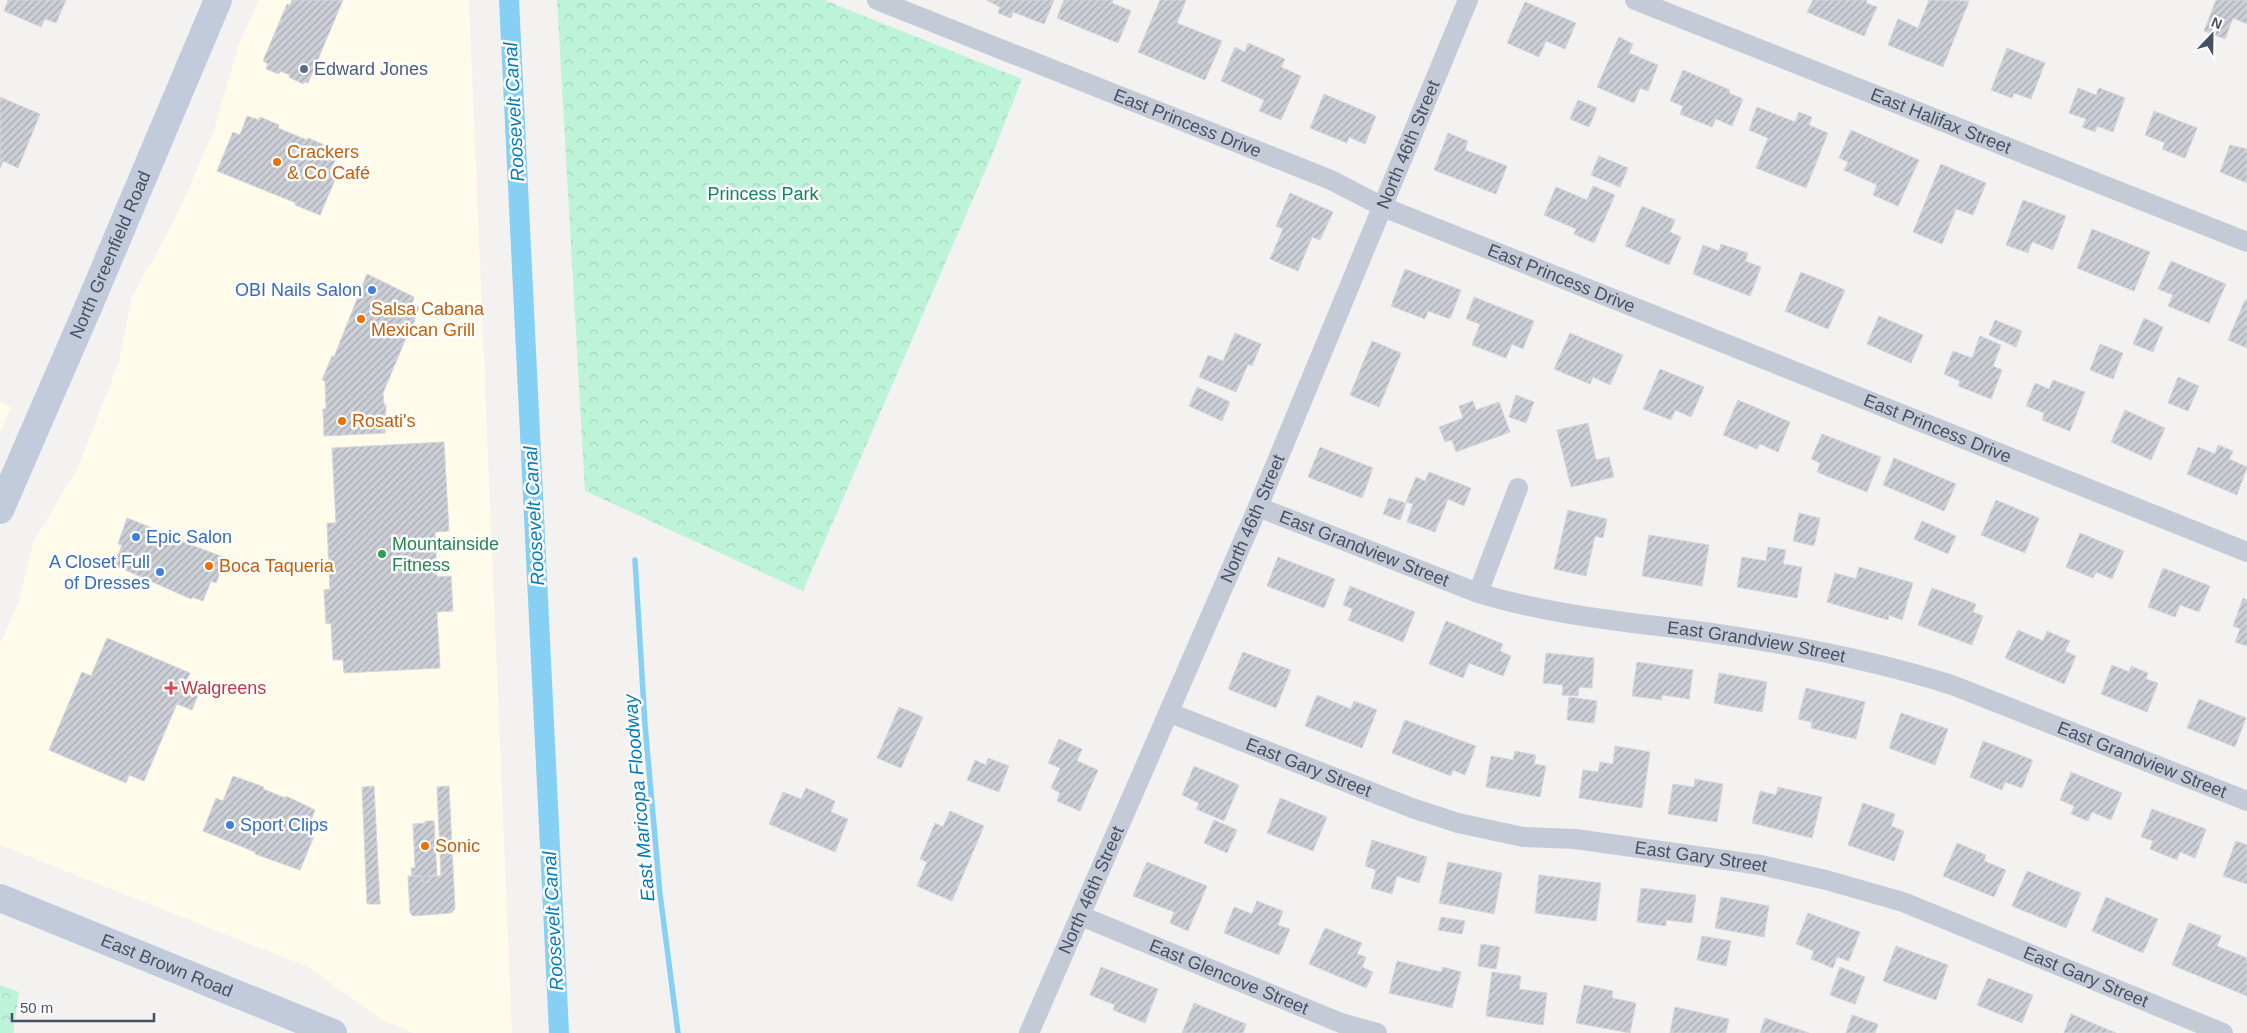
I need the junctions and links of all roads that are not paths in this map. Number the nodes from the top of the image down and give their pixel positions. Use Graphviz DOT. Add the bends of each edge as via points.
graph roads {
  1 [pos="218,0"];
  2 [pos="877,0"];
  3 [pos="1468,0"];
  4 [pos="1635,0"];
  5 [pos="1383,207"];
  6 [pos="2247,242"];
  7 [pos="1518,488"];
  8 [pos="1258,507"];
  9 [pos="0,510"];
  10 [pos="2247,552"];
  11 [pos="1478,592"];
  12 [pos="1170,713"];
  13 [pos="2247,801"];
  14 [pos="0,898"];
  15 [pos="1081,916"];
  16 [pos="333,1033"];
  17 [pos="1029,1033"];
  18 [pos="1377,1033"];
  19 [pos="2223,1033"];
  1 -- 9 [label="main road, North Greenfield Road"];
  2 -- 5 [label="street, East Princess Drive" via="1331,180"];
  3 -- 5 [label="street, North 46th Street"];
  4 -- 6 [label="street, East Halifax Street"];
  5 -- 8 [label="street, North 46th Street"];
  5 -- 10 [label="street, East Princess Drive"];
  7 -- 11 [label="street"];
  8 -- 11 [label="street, East Grandview Street"];
  8 -- 12 [label="street, North 46th Street"];
  11 -- 13 [label="street, East Grandview Street" via="1513,604 1557,613 1725,635 1905,670 1962,689"];
  12 -- 15 [label="street, North 46th Street"];
  12 -- 19 [label="street, East Gary Street" via="1458,823 1523,837 1575,840 1761,865 1903,902"];
  14 -- 16 [label="main road, East Brown Road"];
  15 -- 17 [label="street, North 46th Street"];
  15 -- 18 [label="street, East Glencove Street" via="1341,1023"];
}
